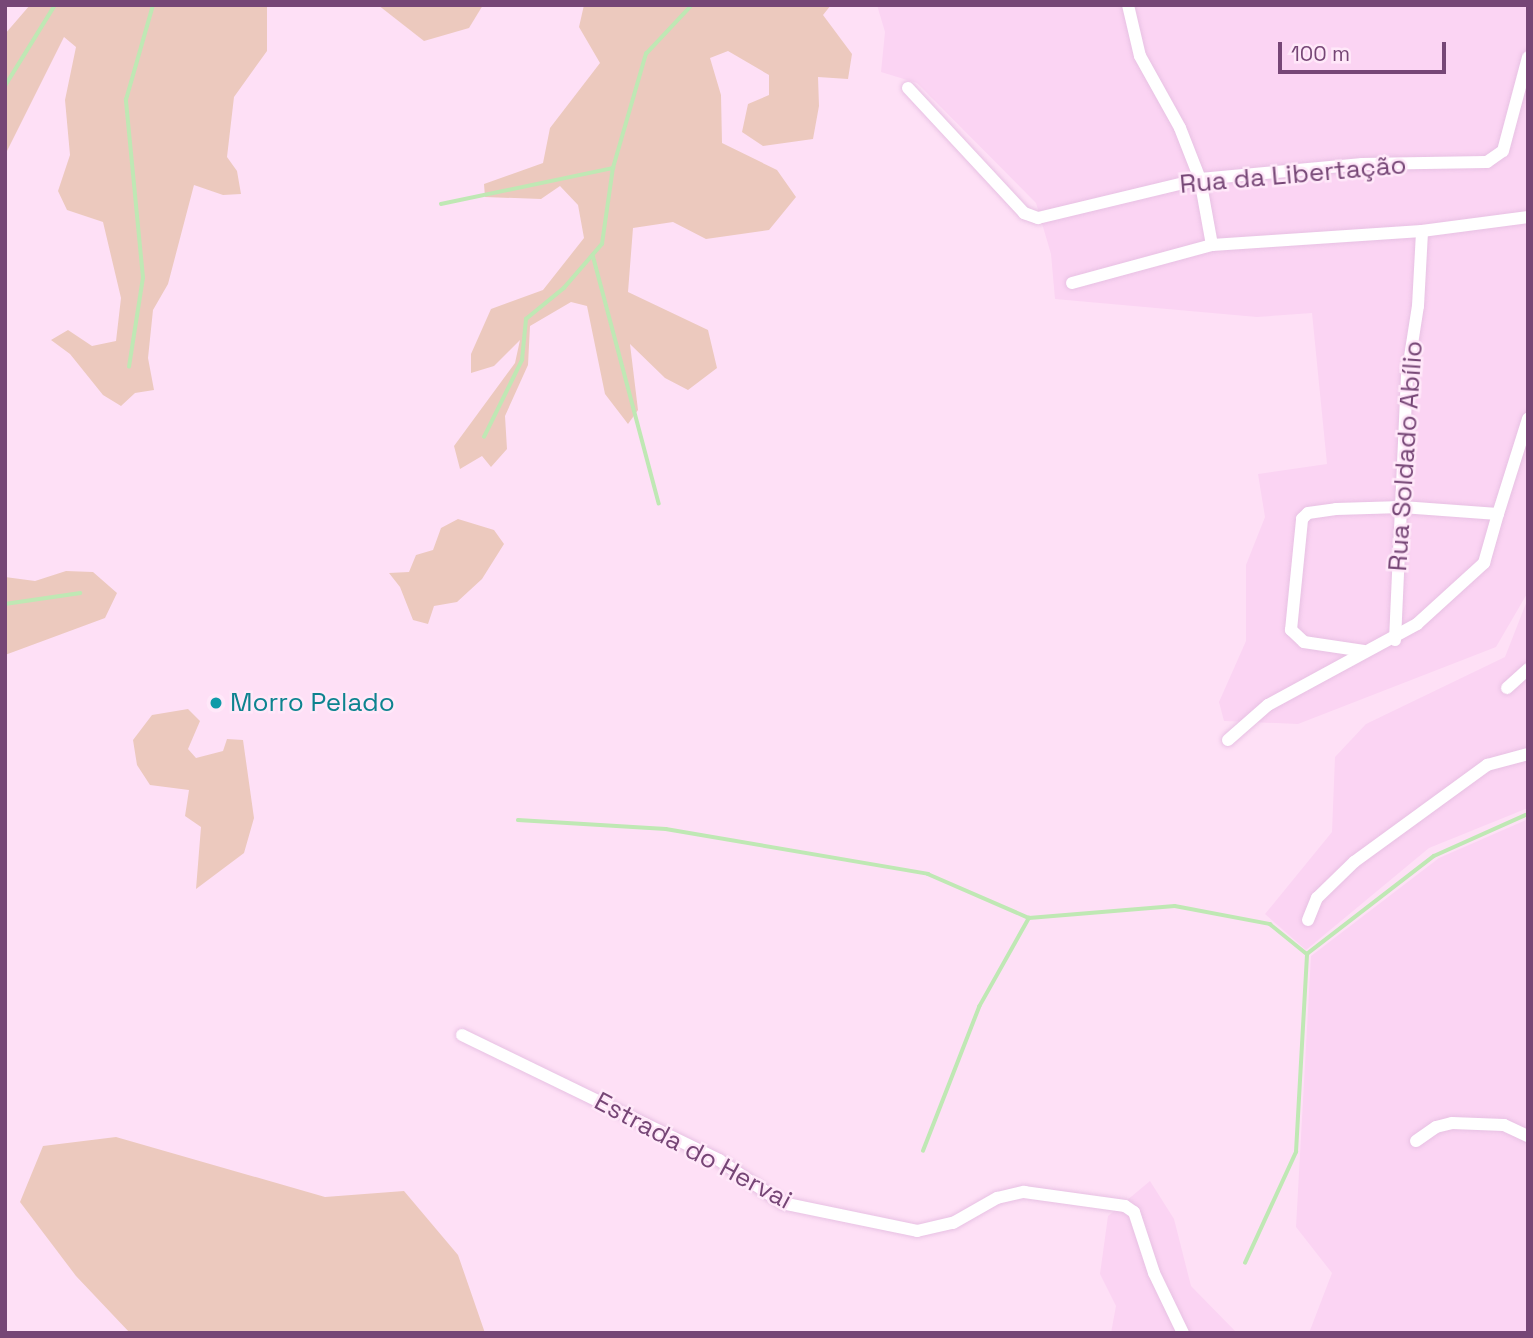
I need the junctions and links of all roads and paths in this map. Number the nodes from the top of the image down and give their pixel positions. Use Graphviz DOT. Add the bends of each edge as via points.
graph roads {
  1 [pos="1128,5"];
  2 [pos="1528,57"];
  3 [pos="908,88"];
  4 [pos="1524,92"];
  5 [pos="1200,179"];
  6 [pos="1528,217"];
  7 [pos="1422,231"];
  8 [pos="1212,246"];
  9 [pos="1072,283"];
  10 [pos="1528,419"];
  11 [pos="1402,507"];
  12 [pos="1498,514"];
  13 [pos="1395,639"];
  14 [pos="1364,651"];
  15 [pos="1528,668"];
  16 [pos="1507,688"];
  17 [pos="1228,740"];
  18 [pos="1528,754"];
  19 [pos="1308,920"];
  20 [pos="462,1035"];
  21 [pos="1528,1136"];
  22 [pos="1416,1141"];
  23 [pos="1183,1333"];
  1 -- 5 [label="street" via="1140,56 1180,128"];
  2 -- 4 [label="street, Rua da Libertação"];
  3 -- 5 [label="street, Rua da Libertação" via="1024,213 1038,218"];
  4 -- 5 [label="street, Rua da Libertação" via="1503,150 1487,162 1362,164"];
  5 -- 8 [label="street"];
  6 -- 7 [label="street"];
  7 -- 8 [label="street"];
  7 -- 11 [label="street, Rua Soldado Abílio" via="1418,306 1407,376"];
  8 -- 9 [label="street"];
  10 -- 12 [label="street"];
  11 -- 12 [label="street"];
  11 -- 13 [label="street, Rua Soldado Abílio"];
  11 -- 14 [label="street" via="1336,509 1308,513 1302,519 1291,630 1304,642"];
  12 -- 13 [label="street" via="1484,563"];
  13 -- 14 [label="street"];
  14 -- 17 [label="street" via="1268,705"];
  15 -- 16 [label="street"];
  18 -- 19 [label="street" via="1487,765 1354,862 1317,898"];
  20 -- 23 [label="street, Estrada do Hervai" via="719,1160 782,1203 917,1231 953,1223 997,1198 1024,1192 1111,1201 1134,1212 1154,1273"];
  21 -- 22 [label="street" via="1504,1125 1452,1123 1436,1127"];
}
